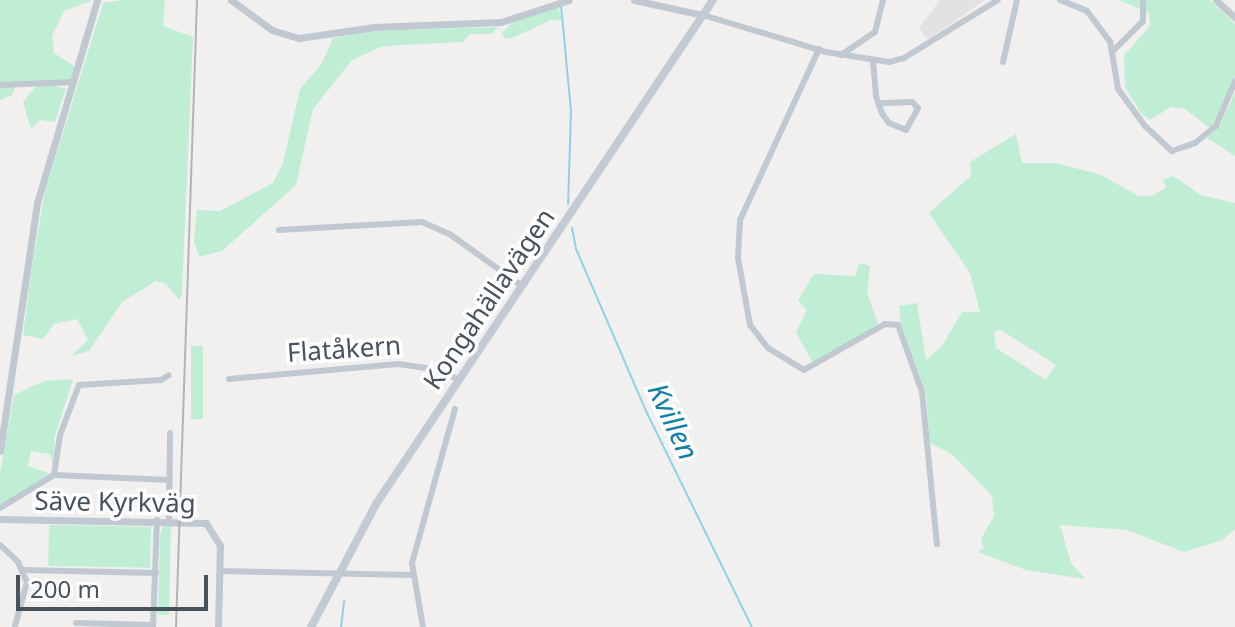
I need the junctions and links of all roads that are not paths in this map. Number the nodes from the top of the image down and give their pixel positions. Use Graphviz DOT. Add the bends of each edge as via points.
graph roads {
  1 [pos="97,0"];
  2 [pos="231,0"];
  3 [pos="569,0"];
  4 [pos="634,0"];
  5 [pos="713,0"];
  6 [pos="883,0"];
  7 [pos="998,0"];
  8 [pos="1017,0"];
  9 [pos="1060,0"];
  10 [pos="1143,0"];
  11 [pos="1216,0"];
  12 [pos="703,15"];
  13 [pos="1235,18"];
  14 [pos="819,49"];
  15 [pos="1113,51"];
  16 [pos="841,55"];
  17 [pos="873,61"];
  18 [pos="1003,62"];
  19 [pos="1235,81"];
  20 [pos="74,82"];
  21 [pos="0,85"];
  22 [pos="879,103"];
  23 [pos="279,230"];
  24 [pos="522,286"];
  25 [pos="169,375"];
  26 [pos="229,379"];
  27 [pos="459,380"];
  28 [pos="455,409"];
  29 [pos="170,433"];
  30 [pos="0,451"];
  31 [pos="54,475"];
  32 [pos="170,480"];
  33 [pos="0,508"];
  34 [pos="0,519"];
  35 [pos="169,519"];
  36 [pos="157,520"];
  37 [pos="937,544"];
  38 [pos="0,545"];
  39 [pos="23,570"];
  40 [pos="220,571"];
  41 [pos="156,573"];
  42 [pos="412,575"];
  43 [pos="335,576"];
  44 [pos="76,623"];
  45 [pos="15,626"];
  46 [pos="153,626"];
  47 [pos="218,627"];
  48 [pos="311,627"];
  49 [pos="423,627"];
  1 -- 20 [label="street"];
  2 -- 3 [label="street" via="272,30 299,38 379,26 501,22"];
  4 -- 12 [label="street"];
  5 -- 12 [label="main road, Kongahällavägen"];
  6 -- 16 [label="street" via="875,32"];
  7 -- 17 [label="street" via="904,58"];
  8 -- 18 [label="street"];
  9 -- 15 [label="street" via="1087,11"];
  10 -- 15 [label="street" via="1143,21"];
  11 -- 13 [label="street"];
  12 -- 14 [label="street"];
  12 -- 24 [label="main road, Kongahällavägen"];
  14 -- 16 [label="street"];
  14 -- 37 [label="street" via="740,220 738,258 750,325 768,348 804,370 885,324 898,325 922,392"];
  15 -- 19 [label="street" via="1118,89 1145,126 1175,152 1216,126"];
  16 -- 17 [label="street"];
  17 -- 22 [label="street"];
  20 -- 21 [label="street"];
  20 -- 30 [label="street" via="37,203"];
  22 -- 22 [label="street" via="912,102 918,108 910,127 903,130 889,123"];
  23 -- 24 [label="street" via="422,222 451,235"];
  24 -- 27 [label="main road, Kongahällavägen"];
  25 -- 31 [label="street" via="161,380 79,385 60,435"];
  26 -- 27 [label="street, Flatåkern" via="398,364 440,370"];
  27 -- 43 [label="main road, Kongahällavägen"];
  28 -- 42 [label="street" via="418,534"];
  29 -- 32 [label="street"];
  31 -- 32 [label="street"];
  31 -- 33 [label="street"];
  32 -- 35 [label="street"];
  34 -- 36 [label="street, Säve Kyrkväg"];
  35 -- 36 [label="street, Säve Kyrkväg"];
  35 -- 40 [label="street, Säve Kyrkväg" via="211,526 220,545"];
  36 -- 41 [label="street"];
  38 -- 39 [label="street"];
  39 -- 41 [label="street"];
  39 -- 45 [label="street" via="25,597"];
  40 -- 43 [label="street"];
  40 -- 47 [label="street"];
  41 -- 46 [label="street"];
  42 -- 43 [label="street"];
  42 -- 49 [label="street"];
  43 -- 48 [label="main road, Kongahällavägen"];
  44 -- 46 [label="street"];
}
